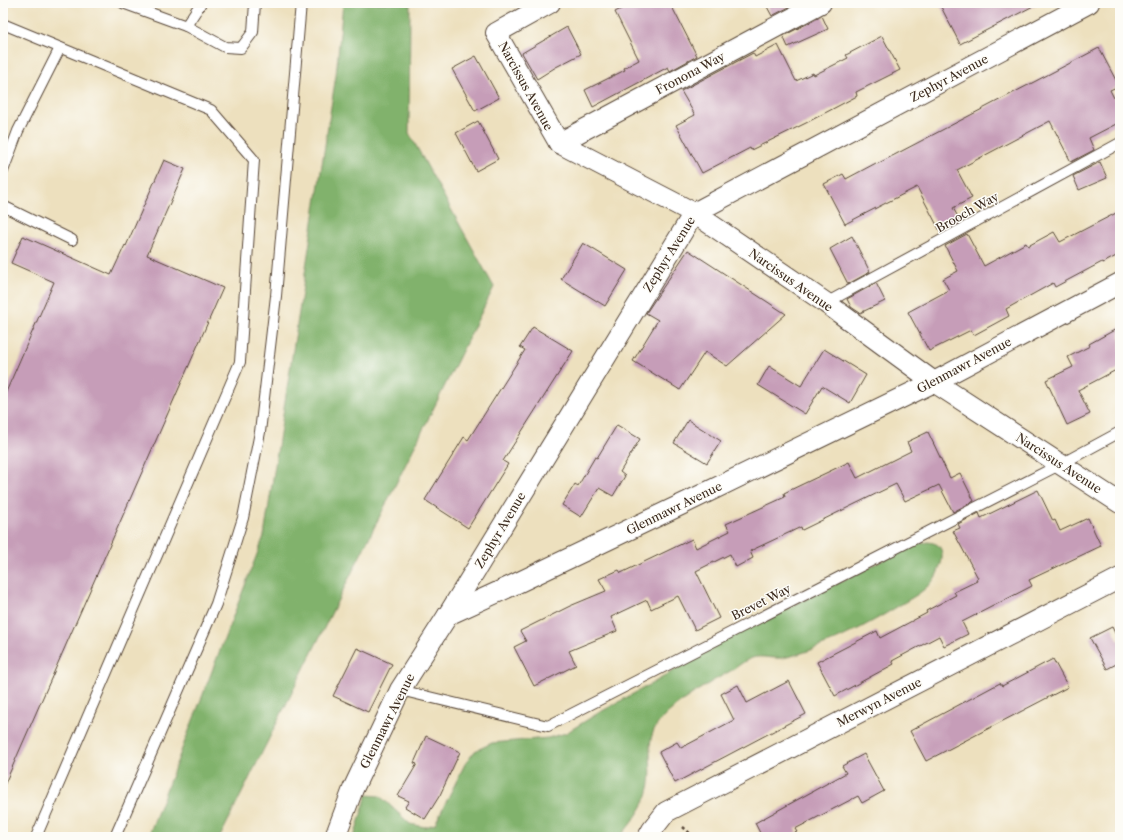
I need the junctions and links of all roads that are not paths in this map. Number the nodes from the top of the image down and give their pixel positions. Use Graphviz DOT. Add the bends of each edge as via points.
graph roads {
  1 [pos="123,3"];
  2 [pos="201,3"];
  3 [pos="255,3"];
  4 [pos="301,3"];
  5 [pos="550,3"];
  6 [pos="821,3"];
  7 [pos="1090,3"];
  8 [pos="3,24"];
  9 [pos="186,26"];
  10 [pos="60,48"];
  11 [pos="559,143"];
  12 [pos="1120,143"];
  13 [pos="3,171"];
  14 [pos="3,206"];
  15 [pos="694,212"];
  16 [pos="72,240"];
  17 [pos="1120,283"];
  18 [pos="826,303"];
  19 [pos="934,382"];
  20 [pos="1120,432"];
  21 [pos="1061,464"];
  22 [pos="1120,503"];
  23 [pos="1120,578"];
  24 [pos="448,614"];
  25 [pos="400,690"];
  26 [pos="36,837"];
  27 [pos="116,837"];
  28 [pos="335,837"];
  29 [pos="648,837"];
  1 -- 9 [label="lane"];
  2 -- 9 [label="lane"];
  3 -- 9 [label="lane" via="253,32 241,48 225,48"];
  4 -- 27 [label="lane" via="276,296 260,432 243,518 216,604"];
  5 -- 11 [label="street, Narcissus Avenue" via="496,33"];
  6 -- 11 [label="street, Fronona Way"];
  7 -- 15 [label="street, Zephyr Avenue"];
  8 -- 10 [label="lane"];
  10 -- 13 [label="lane" via="18,131"];
  10 -- 26 [label="lane" via="211,110 254,160 240,362"];
  11 -- 15 [label="street, Narcissus Avenue"];
  12 -- 18 [label="lane, Brooch Way"];
  14 -- 16 [label="lane"];
  15 -- 18 [label="street, Narcissus Avenue"];
  15 -- 24 [label="street, Zephyr Avenue"];
  17 -- 19 [label="street, Glenmawr Avenue"];
  18 -- 19 [label="street, Narcissus Avenue"];
  19 -- 21 [label="street, Narcissus Avenue"];
  19 -- 24 [label="street, Glenmawr Avenue"];
  20 -- 21 [label="lane, Brevet Way"];
  21 -- 22 [label="street, Narcissus Avenue"];
  21 -- 25 [label="lane, Brevet Way" via="548,726"];
  23 -- 29 [label="street, Merwyn Avenue" via="666,812"];
  24 -- 25 [label="street, Glenmawr Avenue"];
  25 -- 28 [label="street, Glenmawr Avenue" via="353,789"];
}
